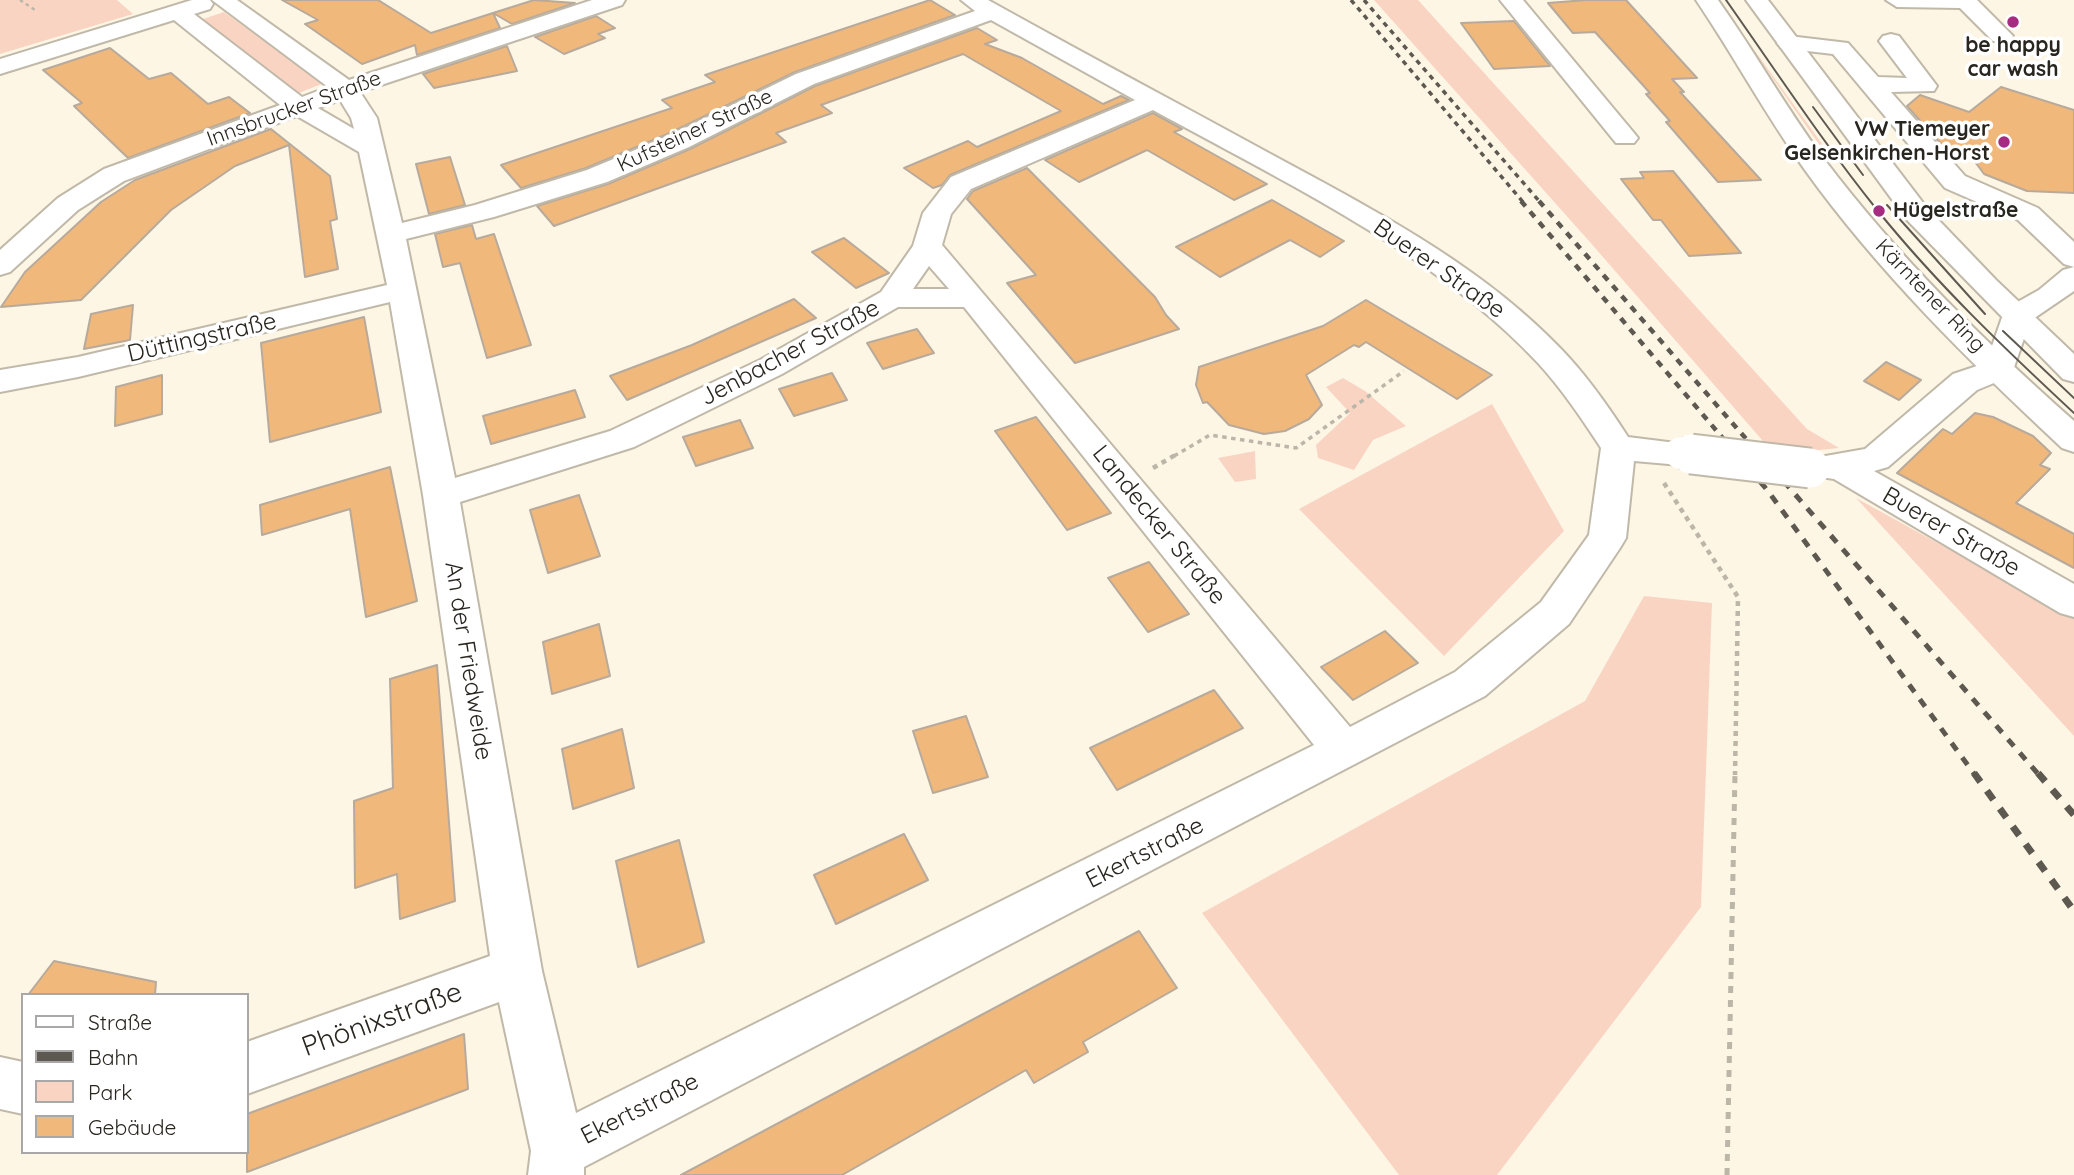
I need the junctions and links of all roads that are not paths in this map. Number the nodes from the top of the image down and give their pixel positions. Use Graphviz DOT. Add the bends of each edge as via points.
graph roads {
  1 [pos="134,0"];
  2 [pos="212,0"];
  3 [pos="223,0"];
  4 [pos="614,0"];
  5 [pos="1511,0"];
  6 [pos="1707,0"];
  7 [pos="1757,0"];
  8 [pos="1896,0"];
  9 [pos="982,6"];
  10 [pos="169,15"];
  11 [pos="2001,36"];
  12 [pos="1891,41"];
  13 [pos="1789,43"];
  14 [pos="0,66"];
  15 [pos="1871,84"];
  16 [pos="346,89"];
  17 [pos="1156,100"];
  18 [pos="298,106"];
  19 [pos="1625,138"];
  20 [pos="371,148"];
  21 [pos="391,234"];
  22 [pos="927,246"];
  23 [pos="2074,258"];
  24 [pos="0,266"];
  25 [pos="2074,276"];
  26 [pos="403,290"];
  27 [pos="892,298"];
  28 [pos="973,298"];
  29 [pos="2015,316"];
  30 [pos="2000,369"];
  31 [pos="2074,372"];
  32 [pos="0,382"];
  33 [pos="2074,440"];
  34 [pos="1630,449"];
  35 [pos="1825,467"];
  36 [pos="441,495"];
  37 [pos="2074,602"];
  38 [pos="1345,751"];
  39 [pos="517,971"];
  40 [pos="248,1068"];
  41 [pos="0,1083"];
  42 [pos="21,1088"];
  43 [pos="557,1163"];
  1 -- 10 [label="street"];
  2 -- 10 [label="street"];
  3 -- 16 [label="street, An der Friedweide"];
  4 -- 16 [label="street, Innsbrucker Straße"];
  5 -- 19 [label="street"];
  6 -- 30 [label="street, Kärntener Ring" via="1815,164 1864,227"];
  7 -- 13 [label="street, Kärntener Ring"];
  8 -- 11 [label="street" via="1966,2"];
  9 -- 17 [label="street, Buerer Straße"];
  9 -- 21 [label="street, Kufsteiner Straße" via="806,79 597,176"];
  10 -- 14 [label="street"];
  10 -- 18 [label="street"];
  12 -- 15 [label="street" via="1925,86"];
  13 -- 15 [label="street" via="1840,48"];
  13 -- 29 [label="street, Kärntener Ring" via="1917,214"];
  15 -- 23 [label="street" via="1955,182 2028,214"];
  16 -- 18 [label="street, Innsbrucker Straße"];
  16 -- 20 [label="street, An der Friedweide" via="365,118"];
  17 -- 22 [label="street, Jenbacher Straße" via="961,183 937,214"];
  17 -- 34 [label="street, Buerer Straße" via="1412,244 1485,296 1556,359"];
  18 -- 20 [label="street"];
  18 -- 24 [label="street, Innsbrucker Straße" via="114,175 68,204"];
  20 -- 21 [label="street, An der Friedweide"];
  21 -- 26 [label="street, An der Friedweide"];
  22 -- 27 [label="street, Jenbacher Straße"];
  22 -- 28 [label="street, Landecker Straße"];
  25 -- 29 [label="street"];
  26 -- 32 [label="street, Düttingstraße"];
  26 -- 36 [label="street, An der Friedweide"];
  27 -- 28 [label="street"];
  27 -- 36 [label="street, Jenbacher Straße" via="771,367 622,439"];
  28 -- 38 [label="street, Landecker Straße"];
  29 -- 30 [label="street"];
  29 -- 31 [label="street, Kärntener Ring"];
  30 -- 33 [label="street, Kärntener Ring"];
  30 -- 35 [label="street" via="1965,382 1876,458"];
  34 -- 35 [label="street, Buerer Straße, bridge"];
  34 -- 38 [label="street, Ekertstraße" via="1616,480 1607,538 1555,613 1470,684"];
  35 -- 37 [label="street, Buerer Straße"];
  36 -- 39 [label="street, An der Friedweide"];
  38 -- 43 [label="street, Ekertstraße"];
  39 -- 40 [label="street, Phönixstraße"];
  39 -- 43 [label="street, An der Friedweide"];
  41 -- 42 [label="street"];
}
